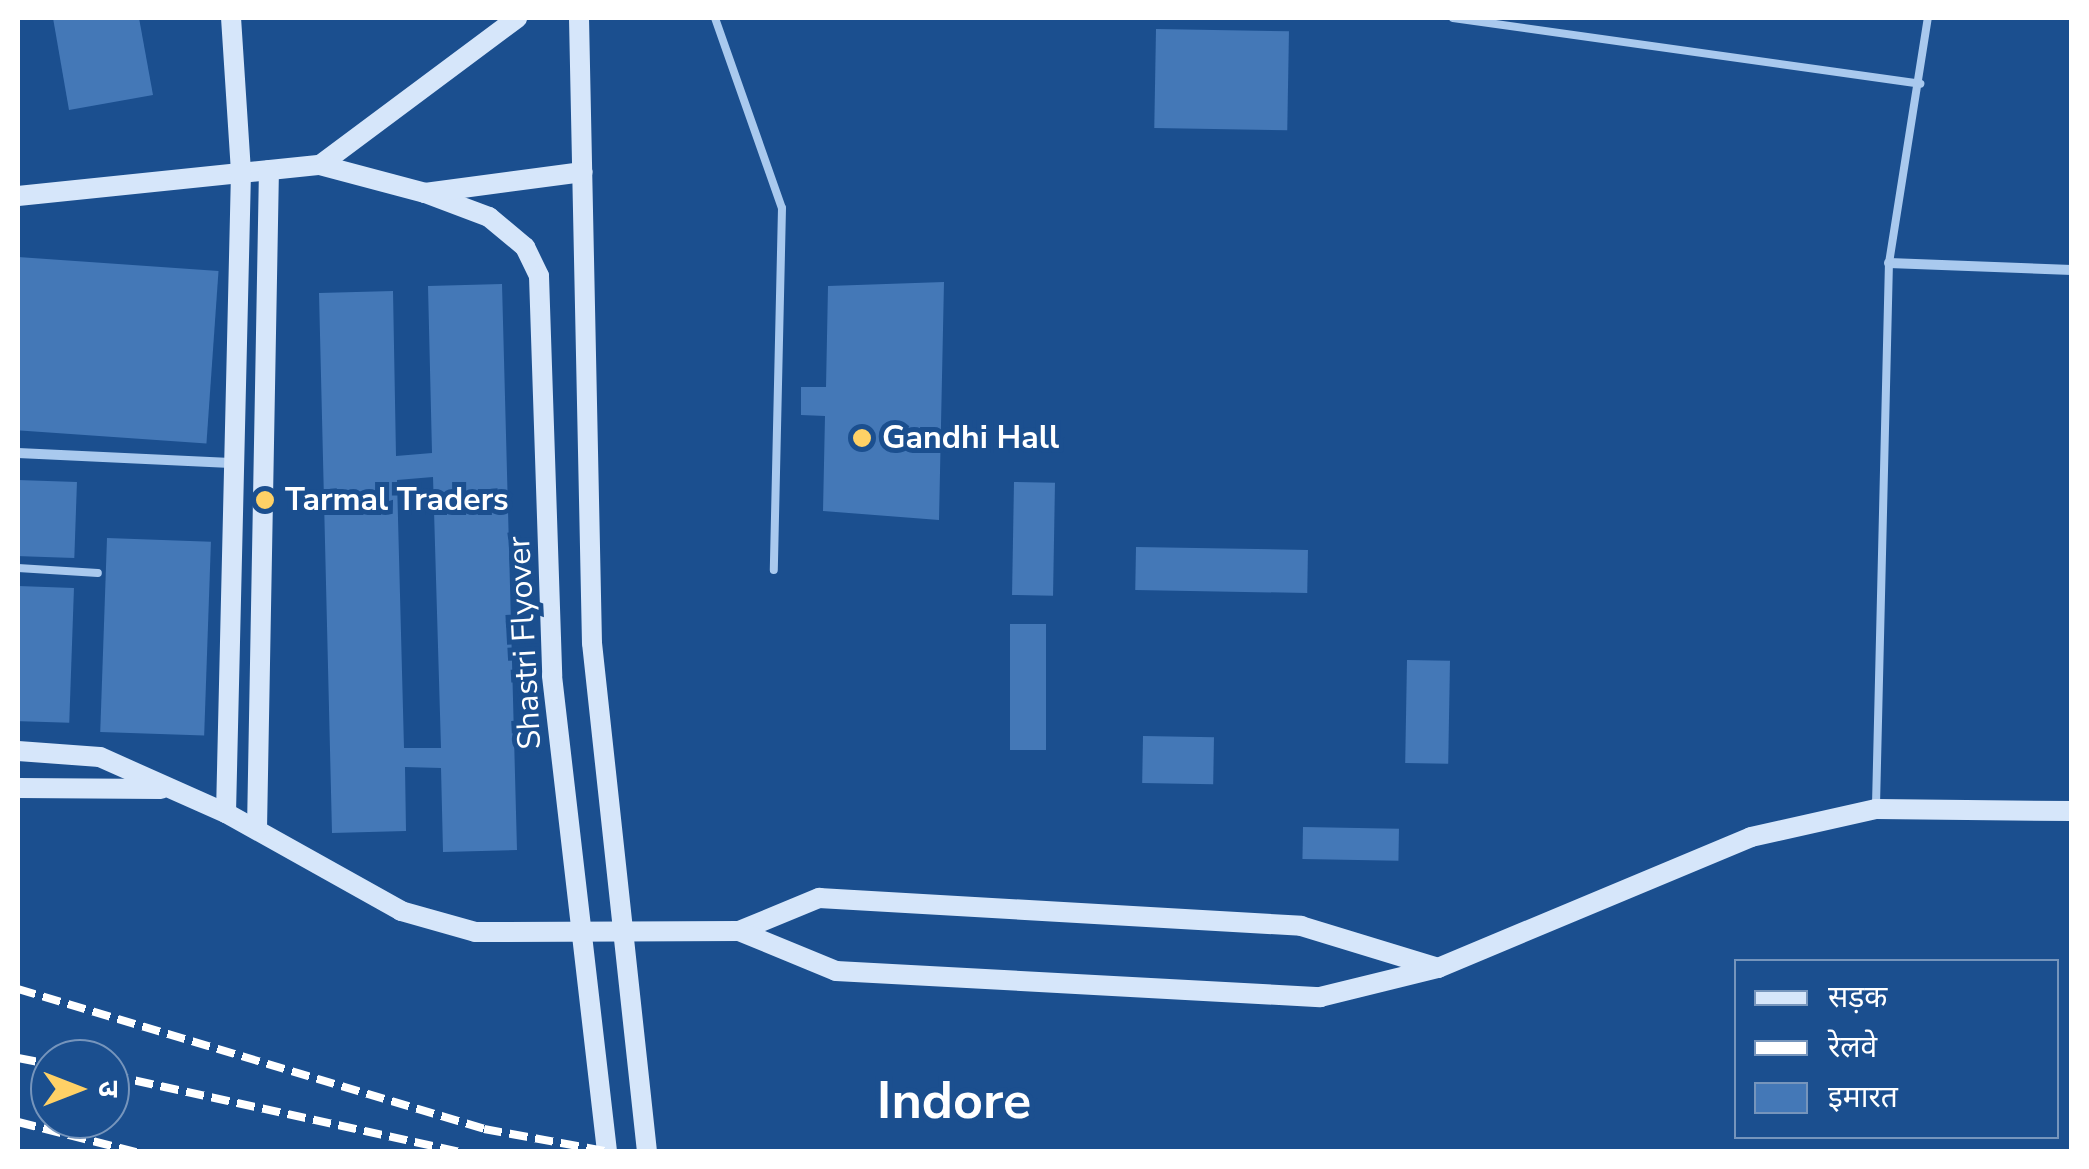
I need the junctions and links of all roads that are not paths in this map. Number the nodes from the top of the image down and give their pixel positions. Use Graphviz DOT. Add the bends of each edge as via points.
graph roads {
  1 [pos="232,18"];
  2 [pos="516,18"];
  3 [pos="579,18"];
  4 [pos="715,18"];
  5 [pos="1454,18"];
  6 [pos="1928,18"];
  7 [pos="1920,84"];
  8 [pos="320,165"];
  9 [pos="270,170"];
  10 [pos="241,172"];
  11 [pos="584,172"];
  12 [pos="425,192"];
  13 [pos="18,196"];
  14 [pos="1889,263"];
  15 [pos="2072,270"];
  16 [pos="18,453"];
  17 [pos="231,463"];
  18 [pos="18,568"];
  19 [pos="774,570"];
  20 [pos="98,573"];
  21 [pos="18,751"];
  22 [pos="18,788"];
  23 [pos="168,789"];
  24 [pos="1876,809"];
  25 [pos="2072,811"];
  26 [pos="226,814"];
  27 [pos="257,829"];
  28 [pos="739,931"];
  29 [pos="1438,968"];
  30 [pos="607,1152"];
  31 [pos="647,1152"];
  1 -- 10 [label="street"];
  2 -- 8 [label="street"];
  3 -- 11 [label="street, Shastri Flyover"];
  4 -- 19 [label="lane" via="782,208"];
  5 -- 7 [label="lane"];
  6 -- 7 [label="lane"];
  7 -- 14 [label="lane"];
  8 -- 9 [label="street"];
  8 -- 12 [label="street"];
  9 -- 10 [label="street"];
  9 -- 27 [label="street"];
  10 -- 13 [label="street"];
  10 -- 17 [label="street"];
  11 -- 12 [label="street"];
  11 -- 31 [label="street, Shastri Flyover" via="592,643"];
  12 -- 30 [label="street, Shastri Flyover" via="488,217 525,247 542,311 552,676"];
  14 -- 15 [label="street"];
  14 -- 24 [label="lane"];
  16 -- 17 [label="street"];
  17 -- 26 [label="street"];
  18 -- 20 [label="lane"];
  21 -- 23 [label="street" via="100,756"];
  22 -- 23 [label="street"];
  23 -- 26 [label="street"];
  24 -- 25 [label="street"];
  24 -- 29 [label="street" via="1751,838"];
  26 -- 27 [label="street"];
  27 -- 28 [label="street" via="401,911 444,926 510,935"];
  28 -- 29 [label="street" via="836,970 1301,996"];
  28 -- 29 [label="street" via="819,898 858,900 1301,926"];
}
